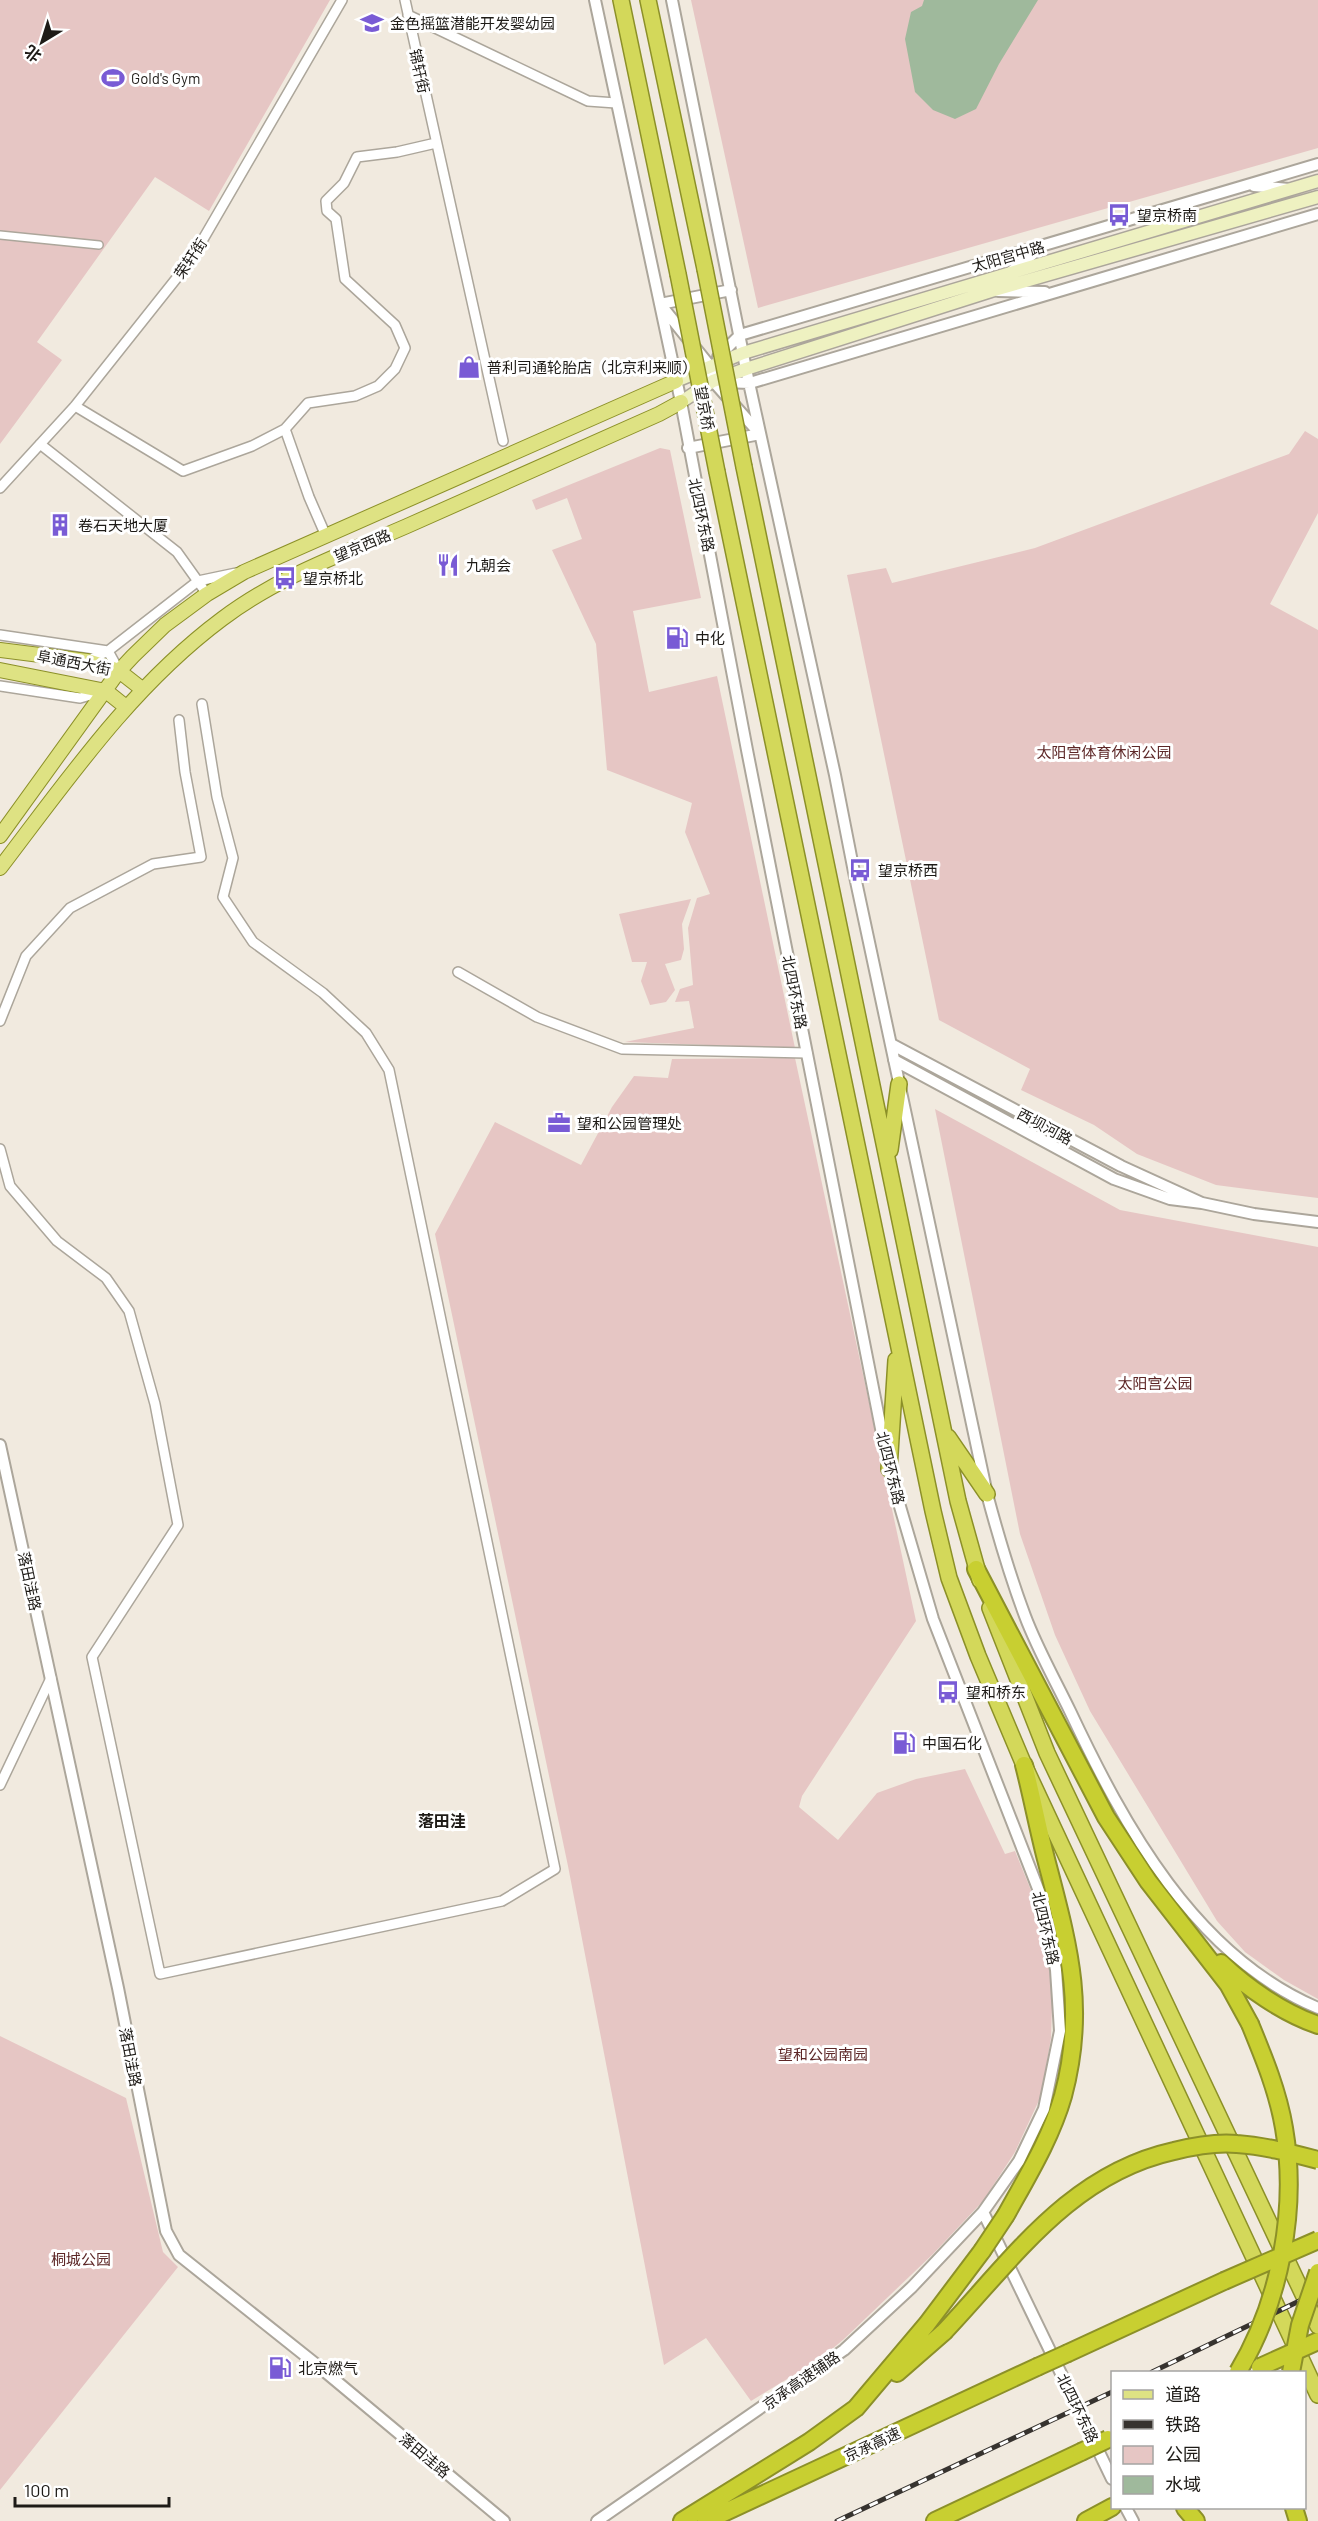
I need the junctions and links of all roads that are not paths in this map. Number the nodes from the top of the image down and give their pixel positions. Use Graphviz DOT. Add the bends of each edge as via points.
graph roads {
  1 [pos="342,0"];
  2 [pos="405,0"];
  3 [pos="595,0"];
  4 [pos="621,0"];
  5 [pos="648,0"];
  6 [pos="672,0"];
  7 [pos="408,15"];
  8 [pos="616,103"];
  9 [pos="436,143"];
  10 [pos="1318,164"];
  11 [pos="1318,181"];
  12 [pos="1247,186"];
  13 [pos="1290,189"];
  14 [pos="1318,198"];
  15 [pos="1318,214"];
  16 [pos="0,235"];
  17 [pos="99,245"];
  18 [pos="1044,245"];
  19 [pos="1008,273"];
  20 [pos="731,290"];
  21 [pos="992,291"];
  22 [pos="1055,292"];
  23 [pos="660,304"];
  24 [pos="740,335"];
  25 [pos="743,353"];
  26 [pos="709,365"];
  27 [pos="747,369"];
  28 [pos="676,381"];
  29 [pos="713,381"];
  30 [pos="750,383"];
  31 [pos="681,402"];
  32 [pos="75,406"];
  33 [pos="285,429"];
  34 [pos="760,434"];
  35 [pos="503,441"];
  36 [pos="40,444"];
  37 [pos="688,448"];
  38 [pos="717,472"];
  39 [pos="0,488"];
  40 [pos="326,536"];
  41 [pos="244,572"];
  42 [pos="198,581"];
  43 [pos="207,594"];
  44 [pos="0,635"];
  45 [pos="0,650"];
  46 [pos="108,651"];
  47 [pos="87,661"];
  48 [pos="0,670"];
  49 [pos="119,671"];
  50 [pos="0,686"];
  51 [pos="142,689"];
  52 [pos="106,691"];
  53 [pos="202,704"];
  54 [pos="126,707"];
  55 [pos="179,720"];
  56 [pos="0,836"];
  57 [pos="0,868"];
  58 [pos="458,972"];
  59 [pos="0,1021"];
  60 [pos="891,1044"];
  61 [pos="807,1053"];
  62 [pos="894,1060"];
  63 [pos="899,1084"];
  64 [pos="0,1149"];
  65 [pos="888,1162"];
  66 [pos="1202,1203"];
  67 [pos="1318,1222"];
  68 [pos="897,1339"];
  69 [pos="944,1431"];
  70 [pos="0,1445"];
  71 [pos="889,1469"];
  72 [pos="987,1494"];
  73 [pos="976,1569"];
  74 [pos="51,1678"];
  75 [pos="1024,1765"];
  76 [pos="0,1785"];
  77 [pos="1195,1940"];
  78 [pos="1318,2008"];
  79 [pos="1318,2025"];
  80 [pos="1318,2160"];
  81 [pos="983,2212"];
  82 [pos="1318,2240"];
  83 [pos="1318,2272"];
  84 [pos="1318,2326"];
  85 [pos="1318,2341"];
  86 [pos="1239,2371"];
  87 [pos="1251,2371"];
  88 [pos="1291,2371"];
  89 [pos="1318,2395"];
  90 [pos="856,2408"];
  91 [pos="1110,2438"];
  92 [pos="1111,2475"];
  93 [pos="1111,2508"];
  94 [pos="1186,2509"];
  95 [pos="504,2521"];
  96 [pos="597,2521"];
  97 [pos="682,2521"];
  98 [pos="706,2521"];
  99 [pos="935,2521"];
  100 [pos="1086,2521"];
  101 [pos="1196,2521"];
  1 -- 32 [label="street, 荣轩街" via="191,261"];
  2 -- 7 [label="street, 锦轩街"];
  3 -- 8 [label="street"];
  4 -- 38 [label="highway, 望京桥, bridge"];
  5 -- 65 [label="highway, 望京桥, bridge"];
  6 -- 20 [label="street"];
  7 -- 8 [label="street" via="588,101"];
  7 -- 9 [label="street, 锦轩街"];
  8 -- 23 [label="street"];
  9 -- 33 [label="street" via="357,157 344,183 326,201 327,211 336,219 345,279 395,326 405,348 395,369 378,386 355,396 308,403"];
  9 -- 35 [label="street, 锦轩街"];
  10 -- 12 [label="street, 太阳宫中路"];
  11 -- 13 [label="main road, 太阳宫中路"];
  12 -- 13 [label="street"];
  12 -- 18 [label="street, 太阳宫中路"];
  13 -- 19 [label="main road, 太阳宫中路"];
  14 -- 21 [label="main road, 太阳宫中路"];
  15 -- 22 [label="street"];
  16 -- 17 [label="street"];
  18 -- 19 [label="street"];
  18 -- 24 [label="street, 太阳宫中路"];
  19 -- 25 [label="main road, 太阳宫中路"];
  20 -- 23 [label="street"];
  20 -- 24 [label="street"];
  21 -- 22 [label="street"];
  21 -- 27 [label="main road, 太阳宫中路"];
  22 -- 30 [label="street"];
  23 -- 26 [label="street"];
  23 -- 28 [label="street"];
  24 -- 25 [label="street"];
  24 -- 26 [label="street, 太阳宫中路"];
  25 -- 26 [label="main road, 太阳宫中路"];
  25 -- 27 [label="street"];
  26 -- 28 [label="main road, 太阳宫中路"];
  26 -- 29 [label="street"];
  27 -- 29 [label="main road, 太阳宫中路"];
  27 -- 30 [label="street"];
  28 -- 31 [label="street, 北四环东路"];
  28 -- 40 [label="main road, 望京西路"];
  29 -- 30 [label="street"];
  29 -- 31 [label="main road, 太阳宫中路"];
  29 -- 34 [label="street"];
  30 -- 34 [label="street"];
  31 -- 37 [label="street, 北四环东路"];
  31 -- 51 [label="main road, 望京西路" via="285,578 223,618"];
  32 -- 33 [label="street" via="183,471 252,446"];
  32 -- 36 [label="street, 荣轩街"];
  33 -- 40 [label="street"];
  34 -- 37 [label="street"];
  34 -- 60 [label="street"];
  36 -- 39 [label="street, 荣轩街"];
  36 -- 42 [label="street" via="177,552"];
  37 -- 61 [label="street, 北四环东路"];
  38 -- 68 [label="highway, 北四环东路"];
  40 -- 41 [label="main road, 望京西路"];
  41 -- 42 [label="street"];
  41 -- 43 [label="main road, 望京西路"];
  42 -- 43 [label="street"];
  42 -- 46 [label="street"];
  43 -- 49 [label="main road, 望京西路" via="165,625"];
  44 -- 46 [label="street"];
  45 -- 47 [label="main road, 阜通西大街"];
  46 -- 47 [label="street"];
  46 -- 49 [label="street"];
  47 -- 49 [label="main road, 阜通西大街"];
  48 -- 52 [label="main road, 阜通西大街"];
  49 -- 51 [label="main road, 阜通西大街"];
  49 -- 52 [label="main road, 望京西路"];
  50 -- 52 [label="street" via="80,698"];
  51 -- 54 [label="main road, 望京西路"];
  52 -- 54 [label="main road, 阜通西大街"];
  52 -- 56 [label="main road, 望京西路"];
  53 -- 64 [label="street" via="217,797 233,858 223,897 253,942 332,1001 366,1033 389,1070 555,1869 502,1901 160,1974 92,1658 178,1525 155,1404 129,1311 106,1278 57,1241 10,1186"];
  54 -- 57 [label="main road, 望京西路"];
  55 -- 59 [label="street" via="201,857 153,864 70,908 26,956"];
  58 -- 61 [label="street" via="537,1017 622,1049"];
  60 -- 62 [label="street"];
  60 -- 66 [label="street, 西坝河路" via="1121,1166"];
  61 -- 71 [label="street, 北四环东路"];
  62 -- 63 [label="street"];
  62 -- 66 [label="street, 西坝河路" via="1114,1179 1170,1199"];
  63 -- 65 [label="highway"];
  63 -- 72 [label="street"];
  65 -- 69 [label="highway"];
  66 -- 67 [label="street, 西坝河路"];
  68 -- 71 [label="highway"];
  68 -- 75 [label="highway, 北四环东路" via="949,1578"];
  69 -- 72 [label="highway"];
  69 -- 73 [label="highway"];
  70 -- 74 [label="street, 落田洼路"];
  71 -- 81 [label="street, 北四环东路" via="933,1619 1044,1904 1056,1970 1060,2031 1044,2109 1019,2161"];
  72 -- 78 [label="street" via="1025,1618 1100,1776 1128,1823 1175,1891 1230,1952 1266,1980"];
  73 -- 77 [label="highway" via="1106,1817 1148,1881"];
  73 -- 84 [label="highway" via="1047,1753"];
  74 -- 76 [label="street"];
  74 -- 95 [label="street, 落田洼路" via="166,2231 179,2255"];
  75 -- 89 [label="highway, 北四环东路"];
  75 -- 90 [label="highway, bridge" via="1065,1928 1072,1972 1074,2031 1062,2097 1039,2155 1006,2215 927,2324"];
  77 -- 79 [label="highway" via="1234,1975 1275,2003"];
  77 -- 86 [label="highway, bridge" via="1228,1984 1250,2024 1271,2075 1284,2129 1287,2226 1262,2325"];
  80 -- 90 [label="highway, bridge" via="1235,2143 1195,2146 1126,2166 1095,2182 1065,2204 1024,2244 944,2332"];
  81 -- 92 [label="street, 北四环东路"];
  81 -- 96 [label="street, 京承高速辅路" via="844,2350"];
  82 -- 98 [label="highway, 京承高速, bridge"];
  83 -- 88 [label="highway, bridge" via="1299,2325"];
  85 -- 87 [label="highway, bridge"];
  90 -- 97 [label="highway"];
  91 -- 99 [label="highway, bridge"];
  93 -- 100 [label="highway"];
  94 -- 101 [label="highway"];
}
